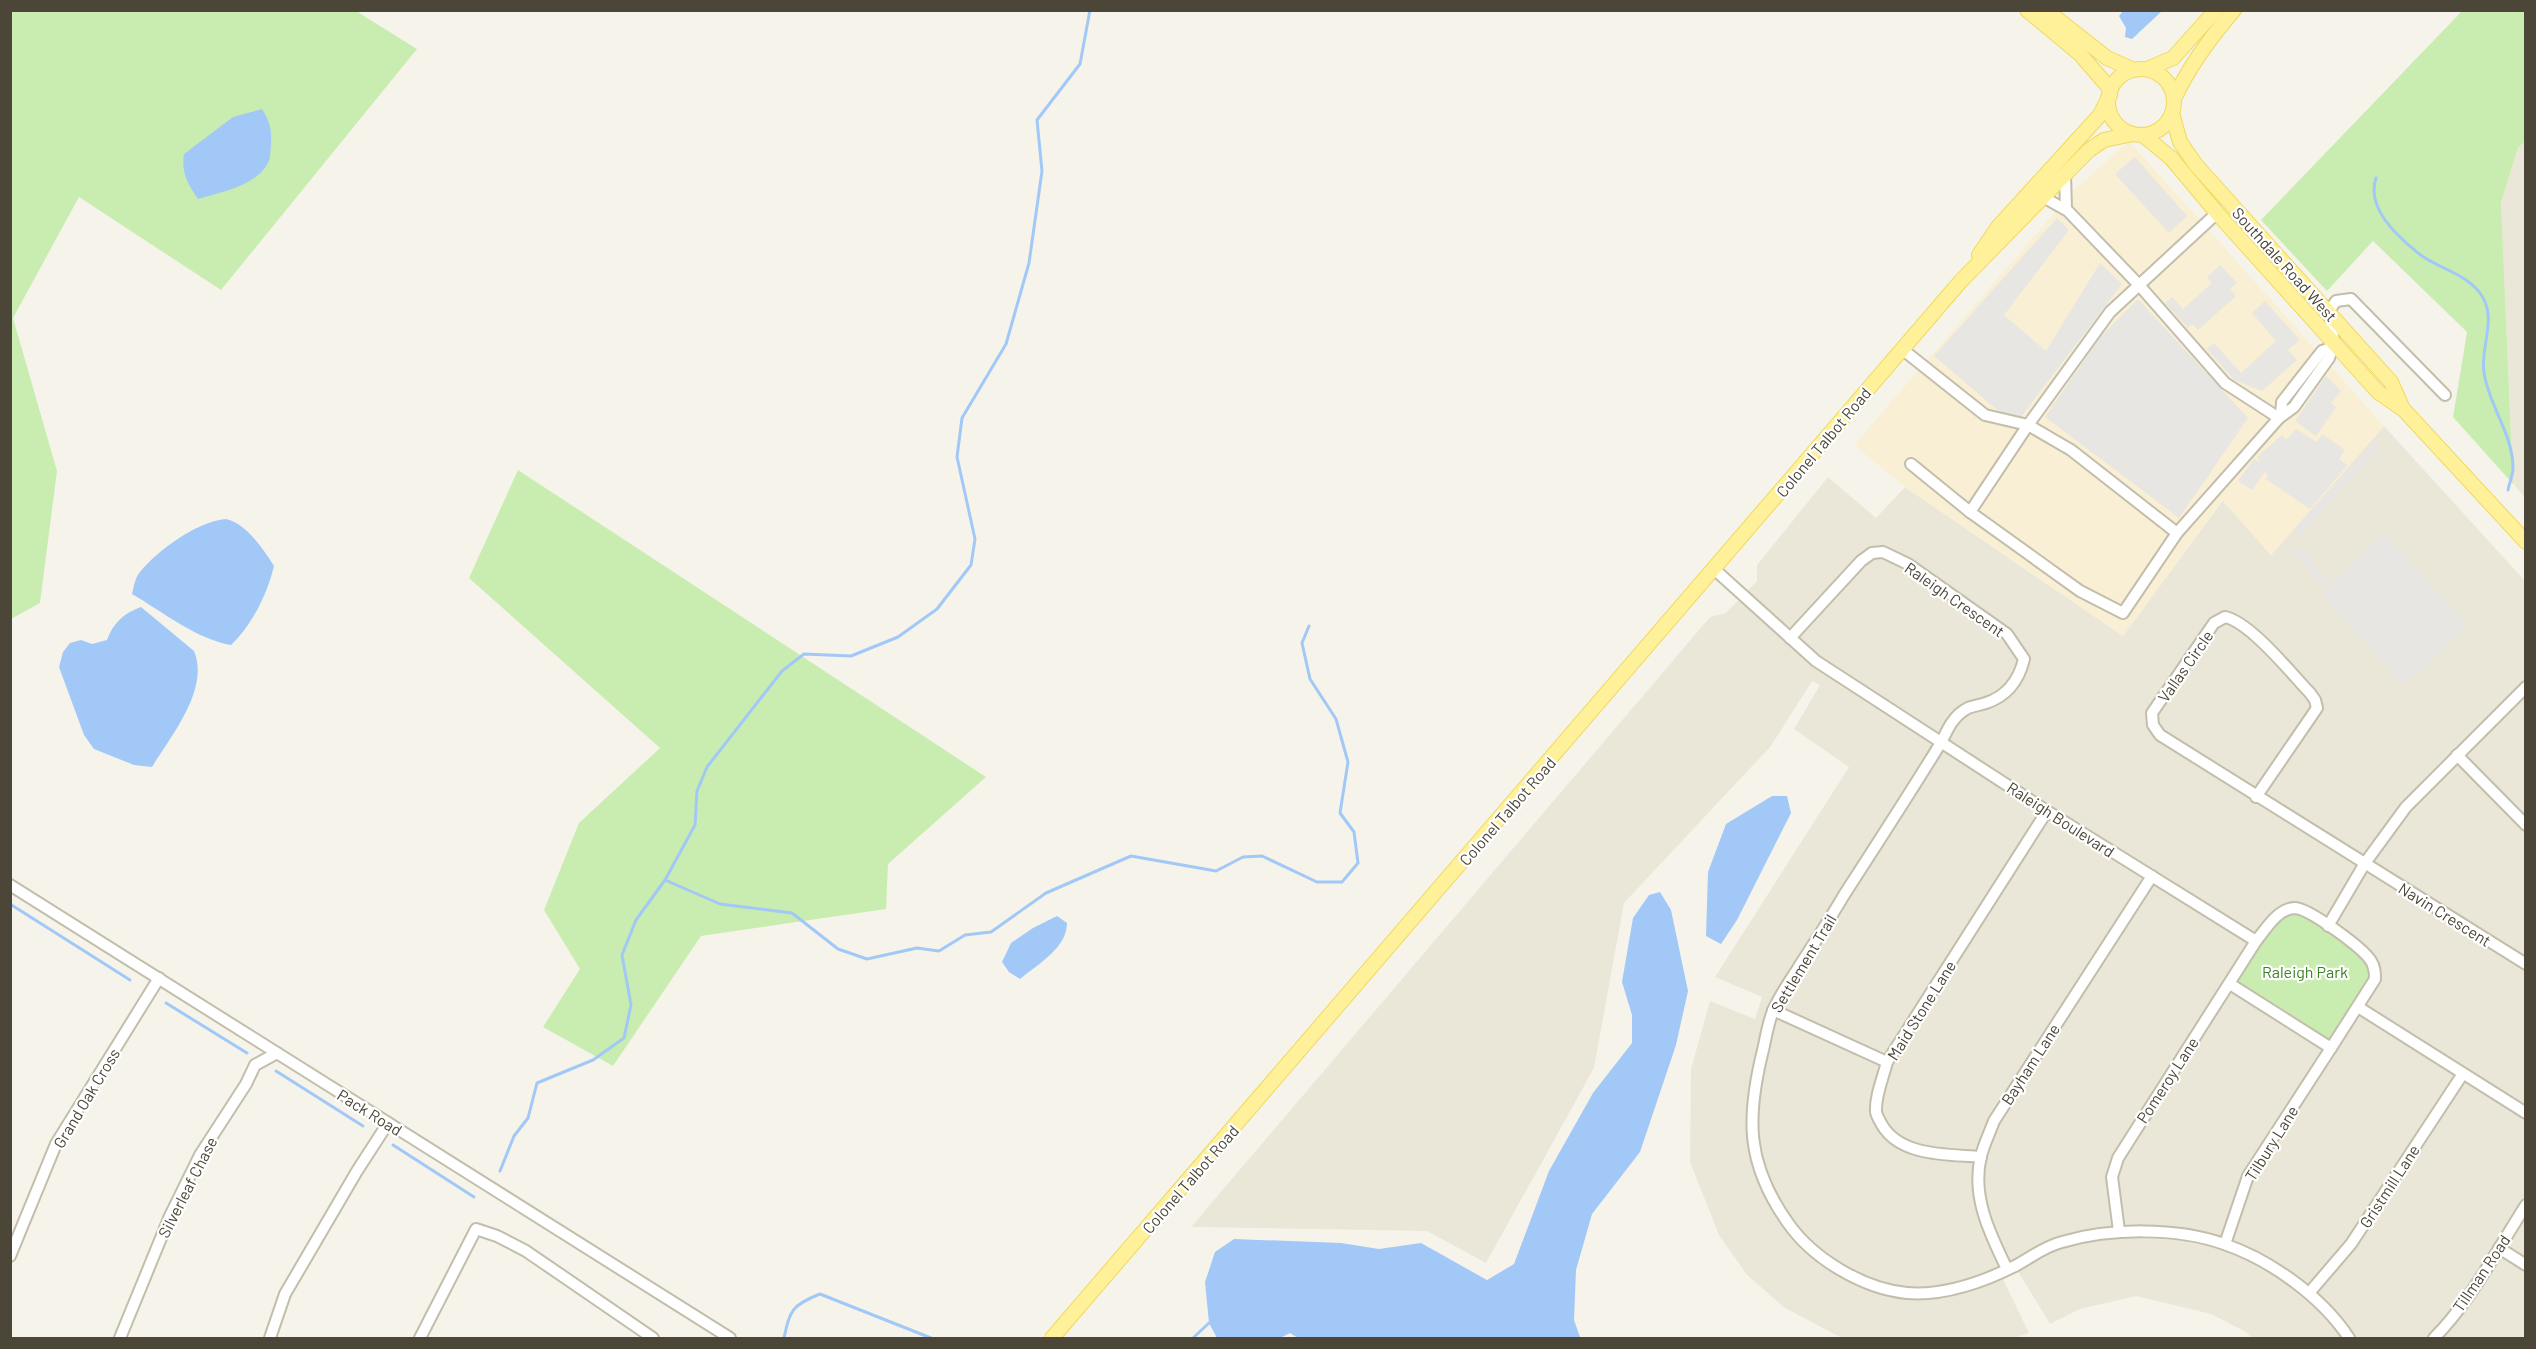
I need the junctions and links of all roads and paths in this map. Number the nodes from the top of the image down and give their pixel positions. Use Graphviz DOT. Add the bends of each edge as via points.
graph roads {
  1 [pos="2027,10"];
  2 [pos="2046,10"];
  3 [pos="2216,10"];
  4 [pos="2234,10"];
  5 [pos="2140,70"];
  6 [pos="2110,93"];
  7 [pos="2173,106"];
  8 [pos="2138,134"];
  9 [pos="2065,174"];
  10 [pos="2043,197"];
  11 [pos="2066,208"];
  12 [pos="2217,213"];
  13 [pos="1960,282"];
  14 [pos="2139,285"];
  15 [pos="2329,311"];
  16 [pos="2332,345"];
  17 [pos="1902,349"];
  18 [pos="2445,395"];
  19 [pos="2404,410"];
  20 [pos="2280,417"];
  21 [pos="2028,425"];
  22 [pos="1911,464"];
  23 [pos="1970,512"];
  24 [pos="2176,533"];
  25 [pos="2526,542"];
  26 [pos="1714,569"];
  27 [pos="1790,638"];
  28 [pos="2526,687"];
  29 [pos="1942,741"];
  30 [pos="2457,755"];
  31 [pos="2256,797"];
  32 [pos="2047,811"];
  33 [pos="2526,825"];
  34 [pos="2365,863"];
  35 [pos="2152,876"];
  36 [pos="10,885"];
  37 [pos="2328,926"];
  38 [pos="2256,941"];
  39 [pos="2526,964"];
  40 [pos="159,978"];
  41 [pos="2230,984"];
  42 [pos="2358,1007"];
  43 [pos="1773,1010"];
  44 [pos="2331,1048"];
  45 [pos="277,1053"];
  46 [pos="1887,1062"];
  47 [pos="2462,1075"];
  48 [pos="2525,1113"];
  49 [pos="388,1123"];
  50 [pos="1981,1157"];
  51 [pos="2526,1205"];
  52 [pos="2119,1231"];
  53 [pos="2225,1244"];
  54 [pos="2499,1248"];
  55 [pos="10,1256"];
  56 [pos="2526,1265"];
  57 [pos="2007,1269"];
  58 [pos="2309,1293"];
  59 [pos="120,1338"];
  60 [pos="270,1338"];
  61 [pos="420,1338"];
  62 [pos="653,1338"];
  63 [pos="730,1338"];
  64 [pos="1052,1338"];
  65 [pos="2349,1338"];
  66 [pos="2433,1338"];
  1 -- 6 [label="main road" via="2080,54"];
  2 -- 5 [label="main road" via="2107,58"];
  3 -- 5 [label="main road" via="2174,58"];
  4 -- 7 [label="main road" via="2198,54 2183,78"];
  5 -- 6 [label="main road" via="2116,80"];
  5 -- 7 [label="main road" via="2158,73 2167,80"];
  6 -- 8 [label="main road" via="2110,112 2116,122"];
  6 -- 13 [label="main road, Colonel Talbot Road" via="2100,115 1998,227"];
  7 -- 8 [label="main road" via="2162,127"];
  7 -- 15 [label="main road, Southdale Road West" via="2181,142 2196,165"];
  8 -- 9 [label="main road, Colonel Talbot Road" via="2104,140"];
  8 -- 12 [label="main road, Southdale Road West" via="2171,158"];
  9 -- 10 [label="main road, Colonel Talbot Road"];
  9 -- 11 [label="street"];
  10 -- 11 [label="street"];
  10 -- 13 [label="main road, Colonel Talbot Road"];
  11 -- 14 [label="street"];
  12 -- 14 [label="street"];
  12 -- 16 [label="main road, Southdale Road West"];
  13 -- 17 [label="main road, Colonel Talbot Road"];
  14 -- 20 [label="street" via="2225,383"];
  14 -- 21 [label="street" via="2110,312"];
  15 -- 16 [label="street"];
  15 -- 18 [label="street" via="2336,302 2351,299"];
  15 -- 19 [label="main road, Southdale Road West" via="2391,382"];
  16 -- 19 [label="main road, Southdale Road West" via="2379,392"];
  16 -- 20 [label="street" via="2322,351 2282,402"];
  17 -- 21 [label="street" via="1985,415"];
  17 -- 26 [label="main road, Colonel Talbot Road"];
  19 -- 25 [label="main road, Southdale Road West"];
  20 -- 24 [label="street"];
  21 -- 23 [label="street"];
  21 -- 24 [label="street" via="2071,450"];
  22 -- 23 [label="street"];
  23 -- 24 [label="street" via="2080,591 2123,613"];
  26 -- 27 [label="street, Raleigh Boulevard"];
  26 -- 64 [label="main road, Colonel Talbot Road"];
  27 -- 29 [label="street, Raleigh Boulevard" via="1816,662"];
  27 -- 29 [label="street, Raleigh Crescent" via="1872,553 1883,552 1908,564 2007,634 2024,659 2012,687 1988,703 1968,708 1950,724"];
  28 -- 30 [label="street"];
  29 -- 32 [label="street, Raleigh Boulevard"];
  29 -- 43 [label="street, Settlement Trail"];
  30 -- 33 [label="street"];
  30 -- 34 [label="street" via="2406,807"];
  31 -- 31 [label="street, Vallas Circle" via="2160,735 2153,725 2152,713 2214,623 2225,617 2236,619 2252,633 2310,693 2317,708"];
  31 -- 34 [label="street, Vallas Circle"];
  32 -- 35 [label="street, Raleigh Boulevard"];
  32 -- 46 [label="street, Maid Stone Lane"];
  34 -- 37 [label="street"];
  34 -- 39 [label="street, Navin Crescent"];
  35 -- 38 [label="street, Raleigh Boulevard"];
  35 -- 50 [label="street, Bayham Lane" via="1994,1121"];
  36 -- 40 [label="street, Pack Road"];
  37 -- 38 [label="street" via="2294,908 2280,913"];
  37 -- 42 [label="street" via="2363,950 2374,967 2375,979"];
  38 -- 41 [label="street, Pomeroy Lane"];
  40 -- 45 [label="street, Pack Road"];
  40 -- 55 [label="street, Grand Oak Cross" via="56,1144"];
  41 -- 44 [label="street"];
  41 -- 52 [label="street, Pomeroy Lane" via="2118,1158 2112,1177"];
  42 -- 44 [label="street"];
  42 -- 47 [label="street"];
  43 -- 46 [label="street"];
  43 -- 57 [label="street, Settlement Trail" via="1753,1088 1751,1116 1756,1161 1780,1212 1796,1235 1826,1260 1855,1276 1907,1293 1980,1282"];
  44 -- 53 [label="street, Tilbury Lane" via="2248,1176"];
  45 -- 49 [label="street, Pack Road"];
  45 -- 59 [label="street, Silverleaf Chase" via="255,1065 200,1155 170,1216"];
  46 -- 50 [label="street, Maid Stone Lane" via="1876,1114 1887,1134 1920,1151"];
  47 -- 48 [label="street"];
  47 -- 58 [label="street, Gristmill Lane" via="2351,1244"];
  49 -- 60 [label="street" via="285,1294"];
  49 -- 63 [label="street, Pack Road"];
  50 -- 57 [label="street, Bayham Lane" via="1977,1188 1989,1233"];
  51 -- 54 [label="street, Tillman Road"];
  52 -- 53 [label="street, Settlement Trail" via="2160,1233"];
  52 -- 57 [label="street, Settlement Trail" via="2059,1242"];
  53 -- 58 [label="street, Settlement Trail" via="2274,1268"];
  54 -- 56 [label="street"];
  54 -- 66 [label="street, Tillman Road" via="2450,1320"];
  58 -- 65 [label="street, Settlement Trail"];
  61 -- 62 [label="street" via="476,1229 526,1251"];
}
